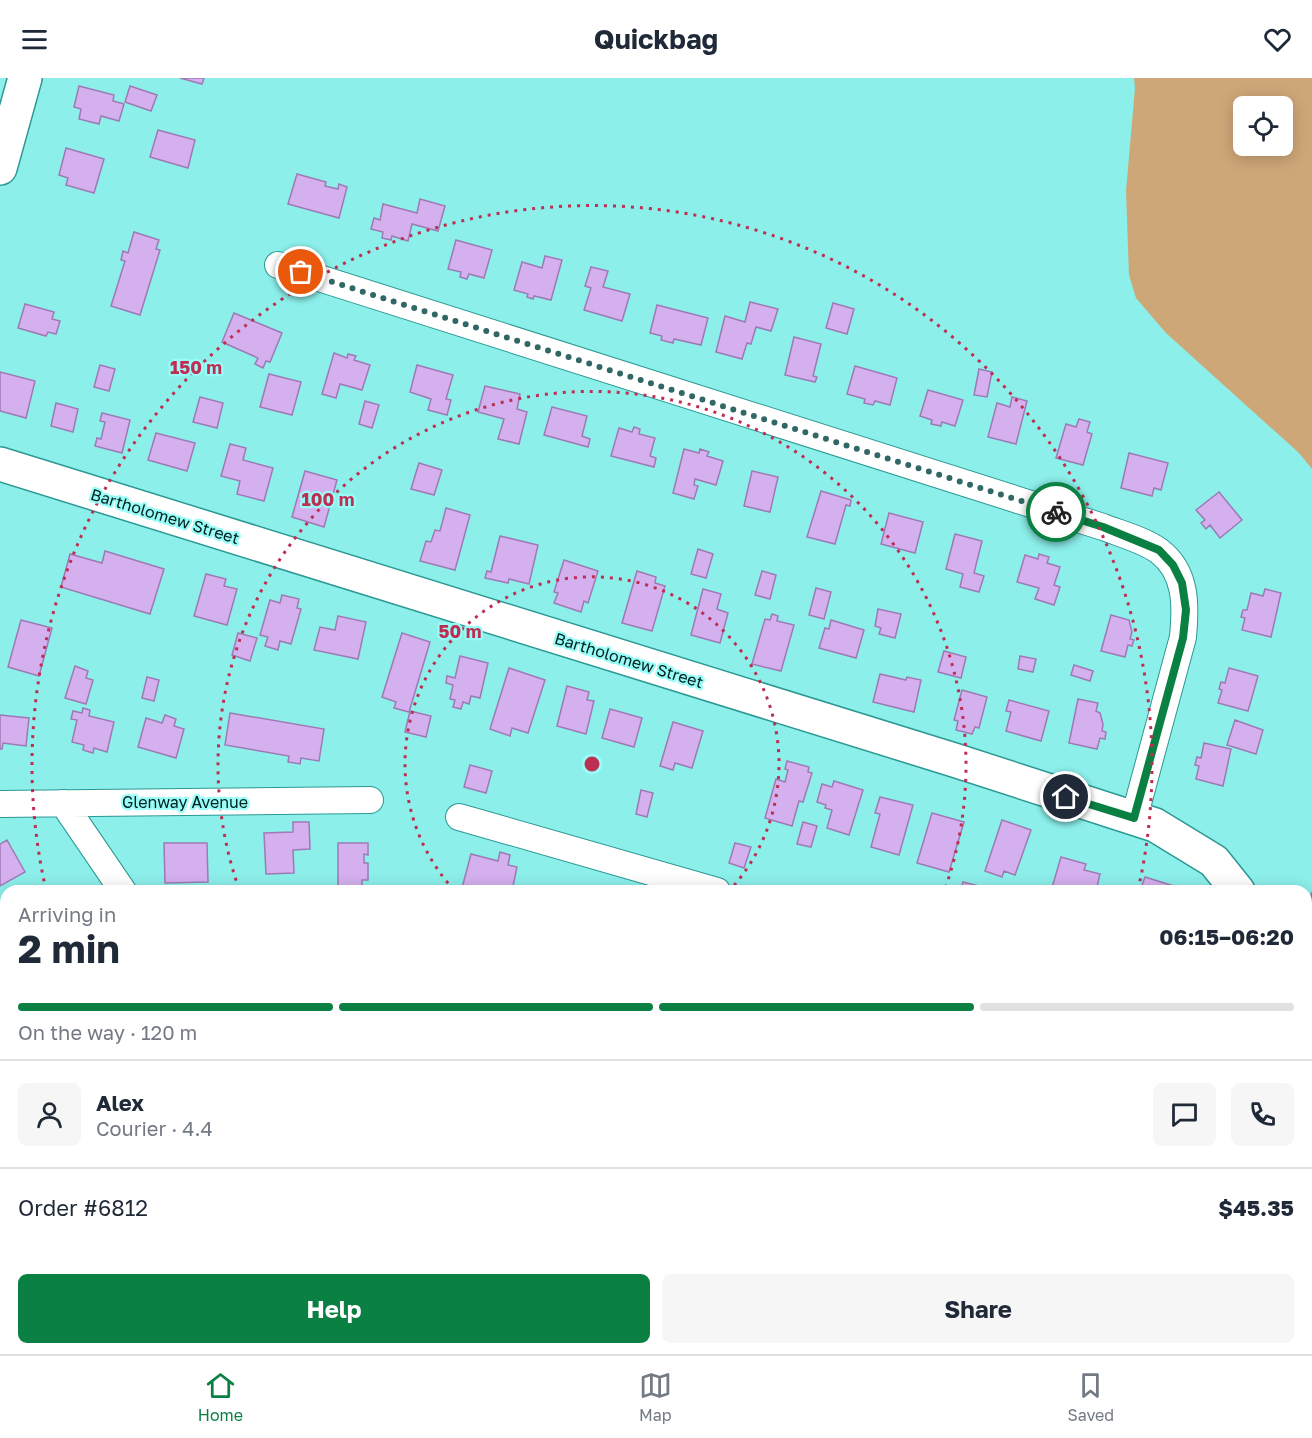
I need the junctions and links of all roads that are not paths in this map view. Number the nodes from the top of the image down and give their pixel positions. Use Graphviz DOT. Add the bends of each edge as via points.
graph roads {
  1 [pos="25,78"];
  2 [pos="0,168"];
  3 [pos="278,265"];
  4 [pos="0,464"];
  5 [pos="370,800"];
  6 [pos="63,803"];
  7 [pos="0,804"];
  8 [pos="459,817"];
  9 [pos="1134,818"];
  10 [pos="119,885"];
  11 [pos="696,885"];
  12 [pos="1233,885"];
  1 -- 2 [label="main road"];
  3 -- 9 [label="street" via="1103,527 1159,550 1182,583 1186,610 1183,638"];
  4 -- 9 [label="main road, Bartholomew Street"];
  5 -- 6 [label="street, Glenway Avenue"];
  6 -- 7 [label="street, Glenway Avenue"];
  6 -- 10 [label="street"];
  8 -- 11 [label="street"];
  9 -- 12 [label="main road, Bartholomew Street" via="1155,825 1214,861"];
}
